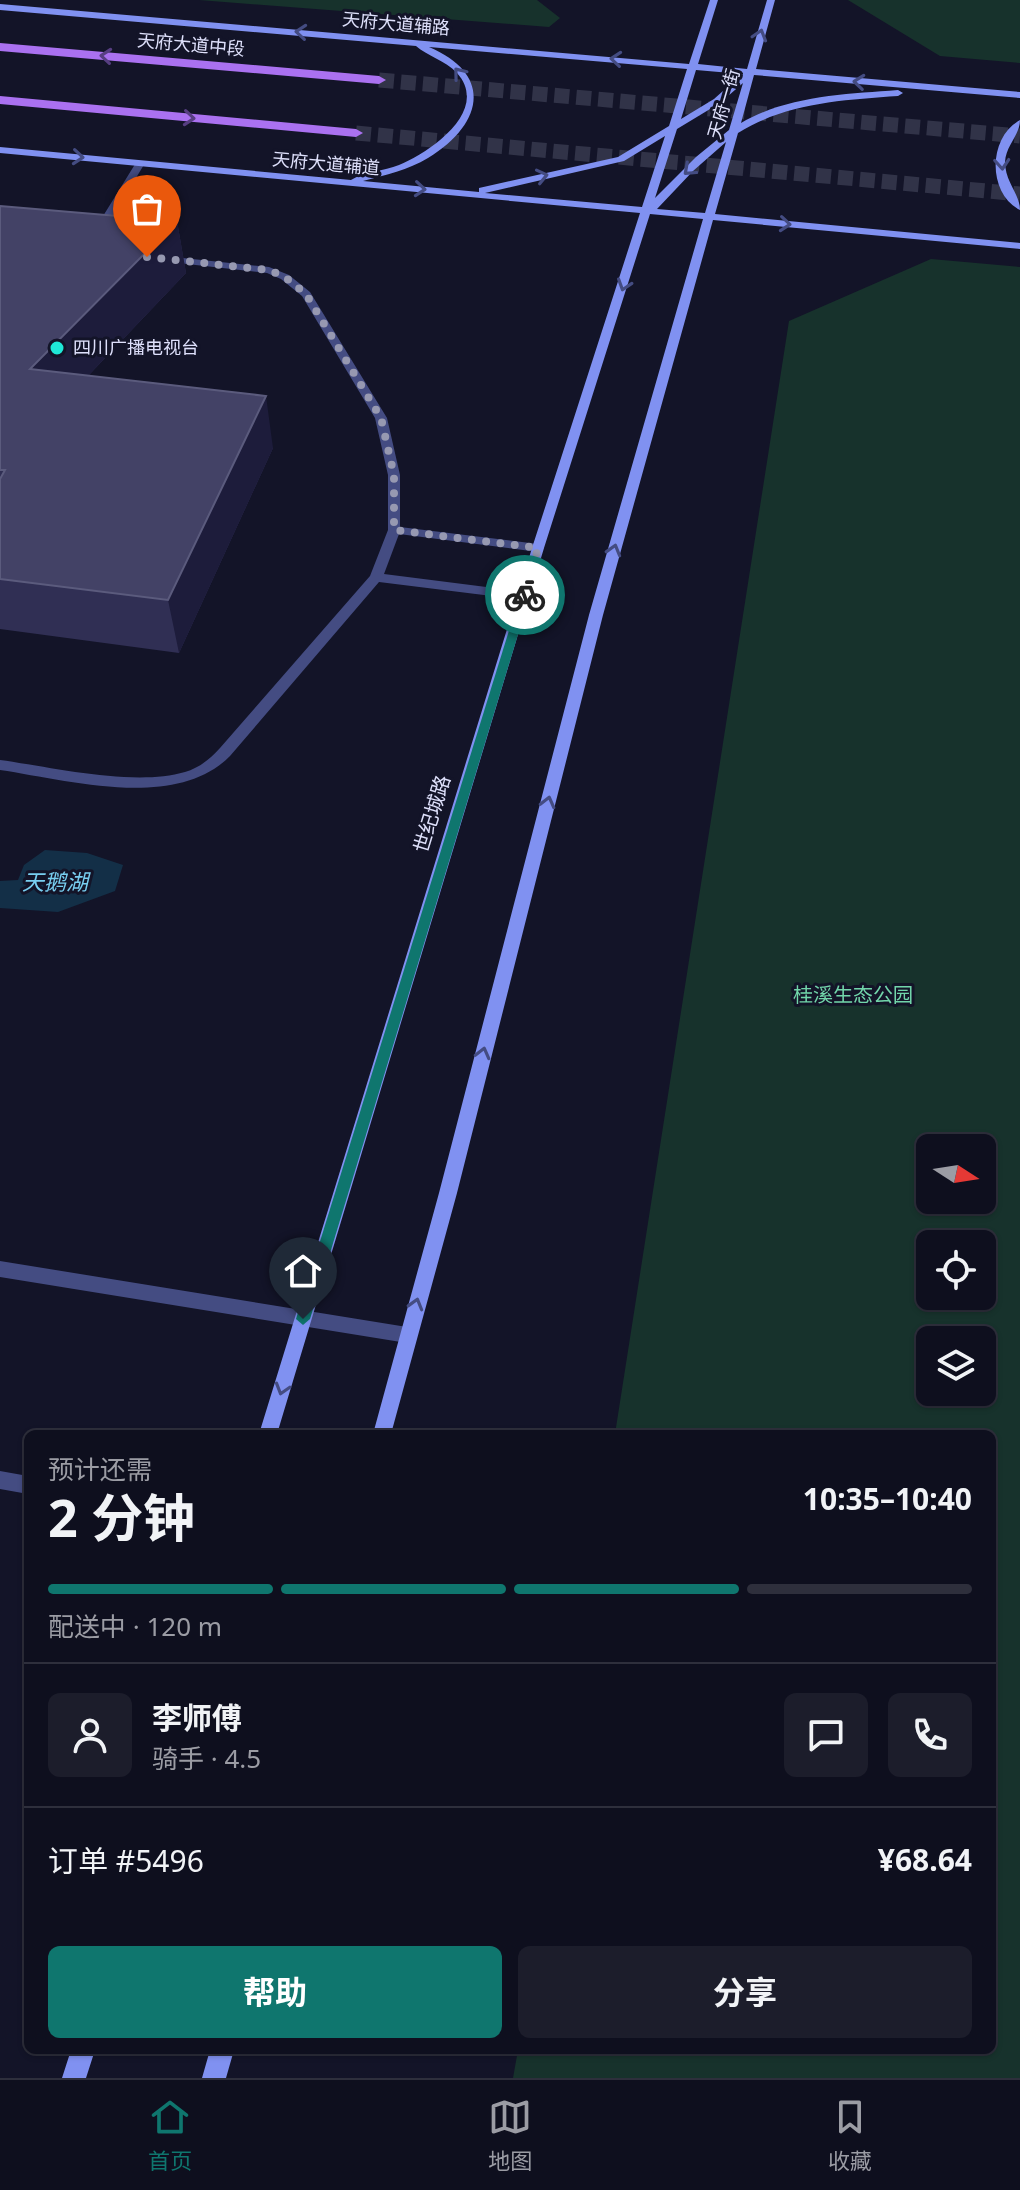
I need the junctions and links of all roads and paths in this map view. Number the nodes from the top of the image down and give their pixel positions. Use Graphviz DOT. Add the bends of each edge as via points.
graph roads {
  1 [pos="714,0"];
  2 [pos="771,0"];
  3 [pos="0,7"];
  4 [pos="412,42"];
  5 [pos="0,47"];
  6 [pos="694,66"];
  7 [pos="750,71"];
  8 [pos="379,80"];
  9 [pos="942,90"];
  10 [pos="1020,95"];
  11 [pos="0,100"];
  12 [pos="1020,123"];
  13 [pos="674,129"];
  14 [pos="356,133"];
  15 [pos="732,133"];
  16 [pos="0,150"];
  17 [pos="140,163"];
  18 [pos="347,182"];
  19 [pos="466,194"];
  20 [pos="1020,207"];
  21 [pos="649,211"];
  22 [pos="707,216"];
  23 [pos="1020,246"];
  24 [pos="86,251"];
  25 [pos="147,257"];
  26 [pos="394,530"];
  27 [pos="538,548"];
  28 [pos="376,577"];
  29 [pos="525,596"];
  30 [pos="0,765"];
  31 [pos="0,1269"];
  32 [pos="303,1319"];
  33 [pos="407,1335"];
  34 [pos="269,1430"];
  35 [pos="383,1430"];
  36 [pos="0,1480"];
  37 [pos="24,1484"];
  38 [pos="82,2054"];
  39 [pos="221,2054"];
  40 [pos="74,2078"];
  41 [pos="214,2078"];
  1 -- 6 [label="street, 天府一街"];
  7 -- 2 [label="street, 天府一街, one-way"];
  4 -- 3 [label="street, 天府大道辅路, one-way"];
  6 -- 4 [label="street, 天府大道辅路, one-way"];
  18 -- 4 [label="street, one-way" via="406,166 431,153 453,136 467,114 472,96 464,76 448,59"];
  8 -- 5 [label="main road, 天府大道中段, one-way"];
  6 -- 7 [label="street, 天府大道辅路"];
  6 -- 13 [label="street, 天府一街"];
  9 -- 7 [label="street, one-way"];
  7 -- 13 [label="street"];
  7 -- 15 [label="street, 天府一街"];
  9 -- 10 [label="street"];
  9 -- 15 [label="street" via="818,101 782,110"];
  11 -- 14 [label="main road, one-way"];
  12 -- 20 [label="street, one-way" via="1001,143 1000,170"];
  19 -- 13 [label="street, one-way" via="621,159"];
  13 -- 21 [label="street, 天府一街"];
  15 -- 21 [label="street, one-way"];
  15 -- 22 [label="street, 天府一街"];
  16 -- 17 [label="street, 天府大道辅道, one-way"];
  17 -- 18 [label="street, 天府大道辅道"];
  17 -- 24 [label="lane"];
  18 -- 19 [label="street, 天府大道辅道, one-way"];
  19 -- 21 [label="street, 天府大道辅道"];
  21 -- 22 [label="street, 天府大道辅道"];
  21 -- 27 [label="street, 世纪城路, one-way"];
  22 -- 23 [label="street, one-way"];
  33 -- 22 [label="street, one-way"];
  25 -- 26 [label="lane" via="269,270 306,294 381,418 394,475"];
  26 -- 27 [label="lane"];
  26 -- 28 [label="lane"];
  27 -- 29 [label="street, 世纪城路"];
  28 -- 29 [label="lane"];
  28 -- 30 [label="lane" via="206,769 185,778 145,783"];
  29 -- 32 [label="street, 世纪城路"];
  31 -- 32 [label="lane"];
  32 -- 33 [label="lane"];
  32 -- 34 [label="street, 世纪城路, one-way"];
  33 -- 35 [label="street"];
  36 -- 37 [label="lane"];
  38 -- 40 [label="street"];
  39 -- 41 [label="street"];
}
